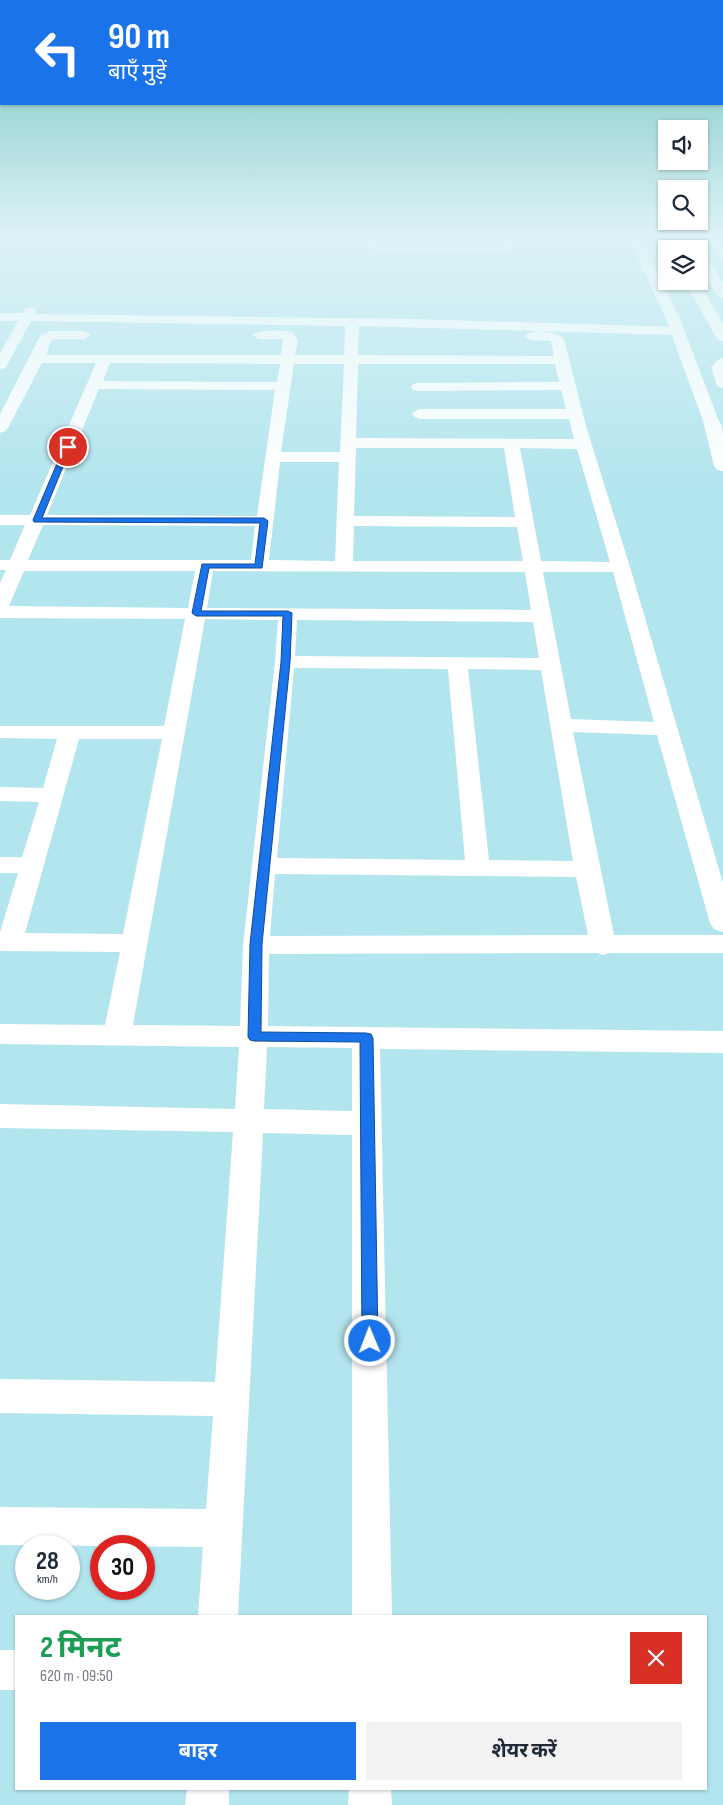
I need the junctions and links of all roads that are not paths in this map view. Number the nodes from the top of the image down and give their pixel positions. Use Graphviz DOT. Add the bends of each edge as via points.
graph roads {
  1 [pos="25,319"];
  2 [pos="240,319"];
  3 [pos="336,319"];
  4 [pos="672,319"];
  5 [pos="713,319"];
  6 [pos="352,322"];
  7 [pos="675,325"];
  8 [pos="98,335"];
  9 [pos="236,335"];
  10 [pos="496,335"];
  11 [pos="723,337"];
  12 [pos="37,359"];
  13 [pos="105,360"];
  14 [pos="286,360"];
  15 [pos="352,360"];
  16 [pos="416,360"];
  17 [pos="561,360"];
  18 [pos="723,363"];
  19 [pos="0,365"];
  20 [pos="723,384"];
  21 [pos="94,385"];
  22 [pos="282,386"];
  23 [pos="567,386"];
  24 [pos="418,387"];
  25 [pos="420,414"];
  26 [pos="574,414"];
  27 [pos="711,421"];
  28 [pos="0,428"];
  29 [pos="723,436"];
  30 [pos="421,444"];
  31 [pos="511,444"];
  32 [pos="584,444"];
  33 [pos="349,450"];
  34 [pos="272,457"];
  35 [pos="723,466"];
  36 [pos="0,520"];
  37 [pos="37,520"];
  38 [pos="264,521"];
  39 [pos="346,521"];
  40 [pos="526,522"];
  41 [pos="9,565"];
  42 [pos="205,566"];
  43 [pos="259,566"];
  44 [pos="534,566"];
  45 [pos="344,567"];
  46 [pos="621,567"];
  47 [pos="0,605"];
  48 [pos="0,612"];
  49 [pos="196,613"];
  50 [pos="288,613"];
  51 [pos="542,616"];
  52 [pos="285,662"];
  53 [pos="457,663"];
  54 [pos="551,664"];
  55 [pos="562,725"];
  56 [pos="667,728"];
  57 [pos="0,732"];
  58 [pos="70,732"];
  59 [pos="174,733"];
  60 [pos="0,794"];
  61 [pos="52,795"];
  62 [pos="0,865"];
  63 [pos="32,865"];
  64 [pos="264,866"];
  65 [pos="478,867"];
  66 [pos="587,869"];
  67 [pos="723,924"];
  68 [pos="5,942"];
  69 [pos="134,943"];
  70 [pos="256,944"];
  71 [pos="723,944"];
  72 [pos="604,946"];
  73 [pos="0,1034"];
  74 [pos="117,1035"];
  75 [pos="254,1037"];
  76 [pos="366,1038"];
  77 [pos="723,1042"];
  78 [pos="0,1116"];
  79 [pos="249,1119"];
  80 [pos="367,1123"];
  81 [pos="0,1396"];
  82 [pos="232,1399"];
  83 [pos="0,1526"];
  84 [pos="224,1528"];
  85 [pos="218,1615"];
  86 [pos="372,1615"];
  87 [pos="0,1670"];
  88 [pos="15,1670"];
  89 [pos="208,1790"];
  90 [pos="370,1790"];
  91 [pos="207,1805"];
  92 [pos="370,1805"];
  1 -- 19 [label="street"];
  2 -- 6 [label="street"];
  3 -- 7 [label="street"];
  4 -- 7 [label="main road"];
  5 -- 11 [label="main road"];
  6 -- 7 [label="street"];
  6 -- 15 [label="street"];
  7 -- 27 [label="main road"];
  8 -- 12 [label="street" via="58,334 47,337"];
  9 -- 14 [label="street" via="288,336 291,340"];
  10 -- 17 [label="street" via="554,337"];
  12 -- 13 [label="street"];
  12 -- 28 [label="street"];
  13 -- 14 [label="street"];
  13 -- 21 [label="street"];
  14 -- 15 [label="street"];
  14 -- 22 [label="street"];
  15 -- 16 [label="street"];
  15 -- 33 [label="street"];
  16 -- 17 [label="street"];
  16 -- 24 [label="street"];
  17 -- 23 [label="street"];
  18 -- 20 [label="main road" via="719,367"];
  21 -- 22 [label="street"];
  21 -- 37 [label="street"];
  22 -- 34 [label="street"];
  23 -- 24 [label="street"];
  23 -- 26 [label="street"];
  24 -- 25 [label="street"];
  25 -- 26 [label="street"];
  25 -- 30 [label="street"];
  26 -- 32 [label="street"];
  27 -- 29 [label="main road"];
  27 -- 35 [label="main road"];
  30 -- 31 [label="street"];
  30 -- 33 [label="street"];
  31 -- 32 [label="street"];
  31 -- 40 [label="street"];
  32 -- 46 [label="street"];
  33 -- 34 [label="street"];
  33 -- 39 [label="street"];
  34 -- 38 [label="street"];
  36 -- 37 [label="street"];
  37 -- 38 [label="street"];
  37 -- 41 [label="street"];
  38 -- 43 [label="street"];
  39 -- 40 [label="street"];
  39 -- 45 [label="street"];
  40 -- 44 [label="street"];
  41 -- 42 [label="street"];
  41 -- 47 [label="street"];
  42 -- 43 [label="street"];
  42 -- 49 [label="street"];
  43 -- 45 [label="street"];
  44 -- 45 [label="street"];
  44 -- 46 [label="street"];
  44 -- 51 [label="street"];
  46 -- 56 [label="street"];
  48 -- 49 [label="street"];
  49 -- 50 [label="street"];
  49 -- 59 [label="street"];
  50 -- 51 [label="street"];
  50 -- 52 [label="street"];
  51 -- 54 [label="street"];
  52 -- 53 [label="street"];
  52 -- 64 [label="street"];
  53 -- 54 [label="street"];
  53 -- 65 [label="street"];
  54 -- 55 [label="street"];
  55 -- 56 [label="street"];
  55 -- 66 [label="street"];
  56 -- 67 [label="street"];
  57 -- 58 [label="street"];
  58 -- 59 [label="street"];
  58 -- 61 [label="street"];
  59 -- 69 [label="street"];
  60 -- 61 [label="street"];
  61 -- 63 [label="street"];
  62 -- 63 [label="street"];
  63 -- 68 [label="street"];
  64 -- 65 [label="street"];
  64 -- 70 [label="street"];
  65 -- 66 [label="street"];
  66 -- 72 [label="street"];
  68 -- 69 [label="street"];
  69 -- 74 [label="street"];
  70 -- 72 [label="street"];
  70 -- 75 [label="street"];
  71 -- 72 [label="street"];
  73 -- 74 [label="street"];
  74 -- 75 [label="street"];
  75 -- 76 [label="street"];
  75 -- 79 [label="street"];
  76 -- 77 [label="street"];
  76 -- 80 [label="street"];
  78 -- 79 [label="street"];
  79 -- 80 [label="street"];
  79 -- 82 [label="street"];
  80 -- 86 [label="street"];
  81 -- 82 [label="street"];
  82 -- 84 [label="street"];
  83 -- 84 [label="street"];
  84 -- 85 [label="street"];
  87 -- 88 [label="street"];
  89 -- 91 [label="street"];
  90 -- 92 [label="street"];
}
